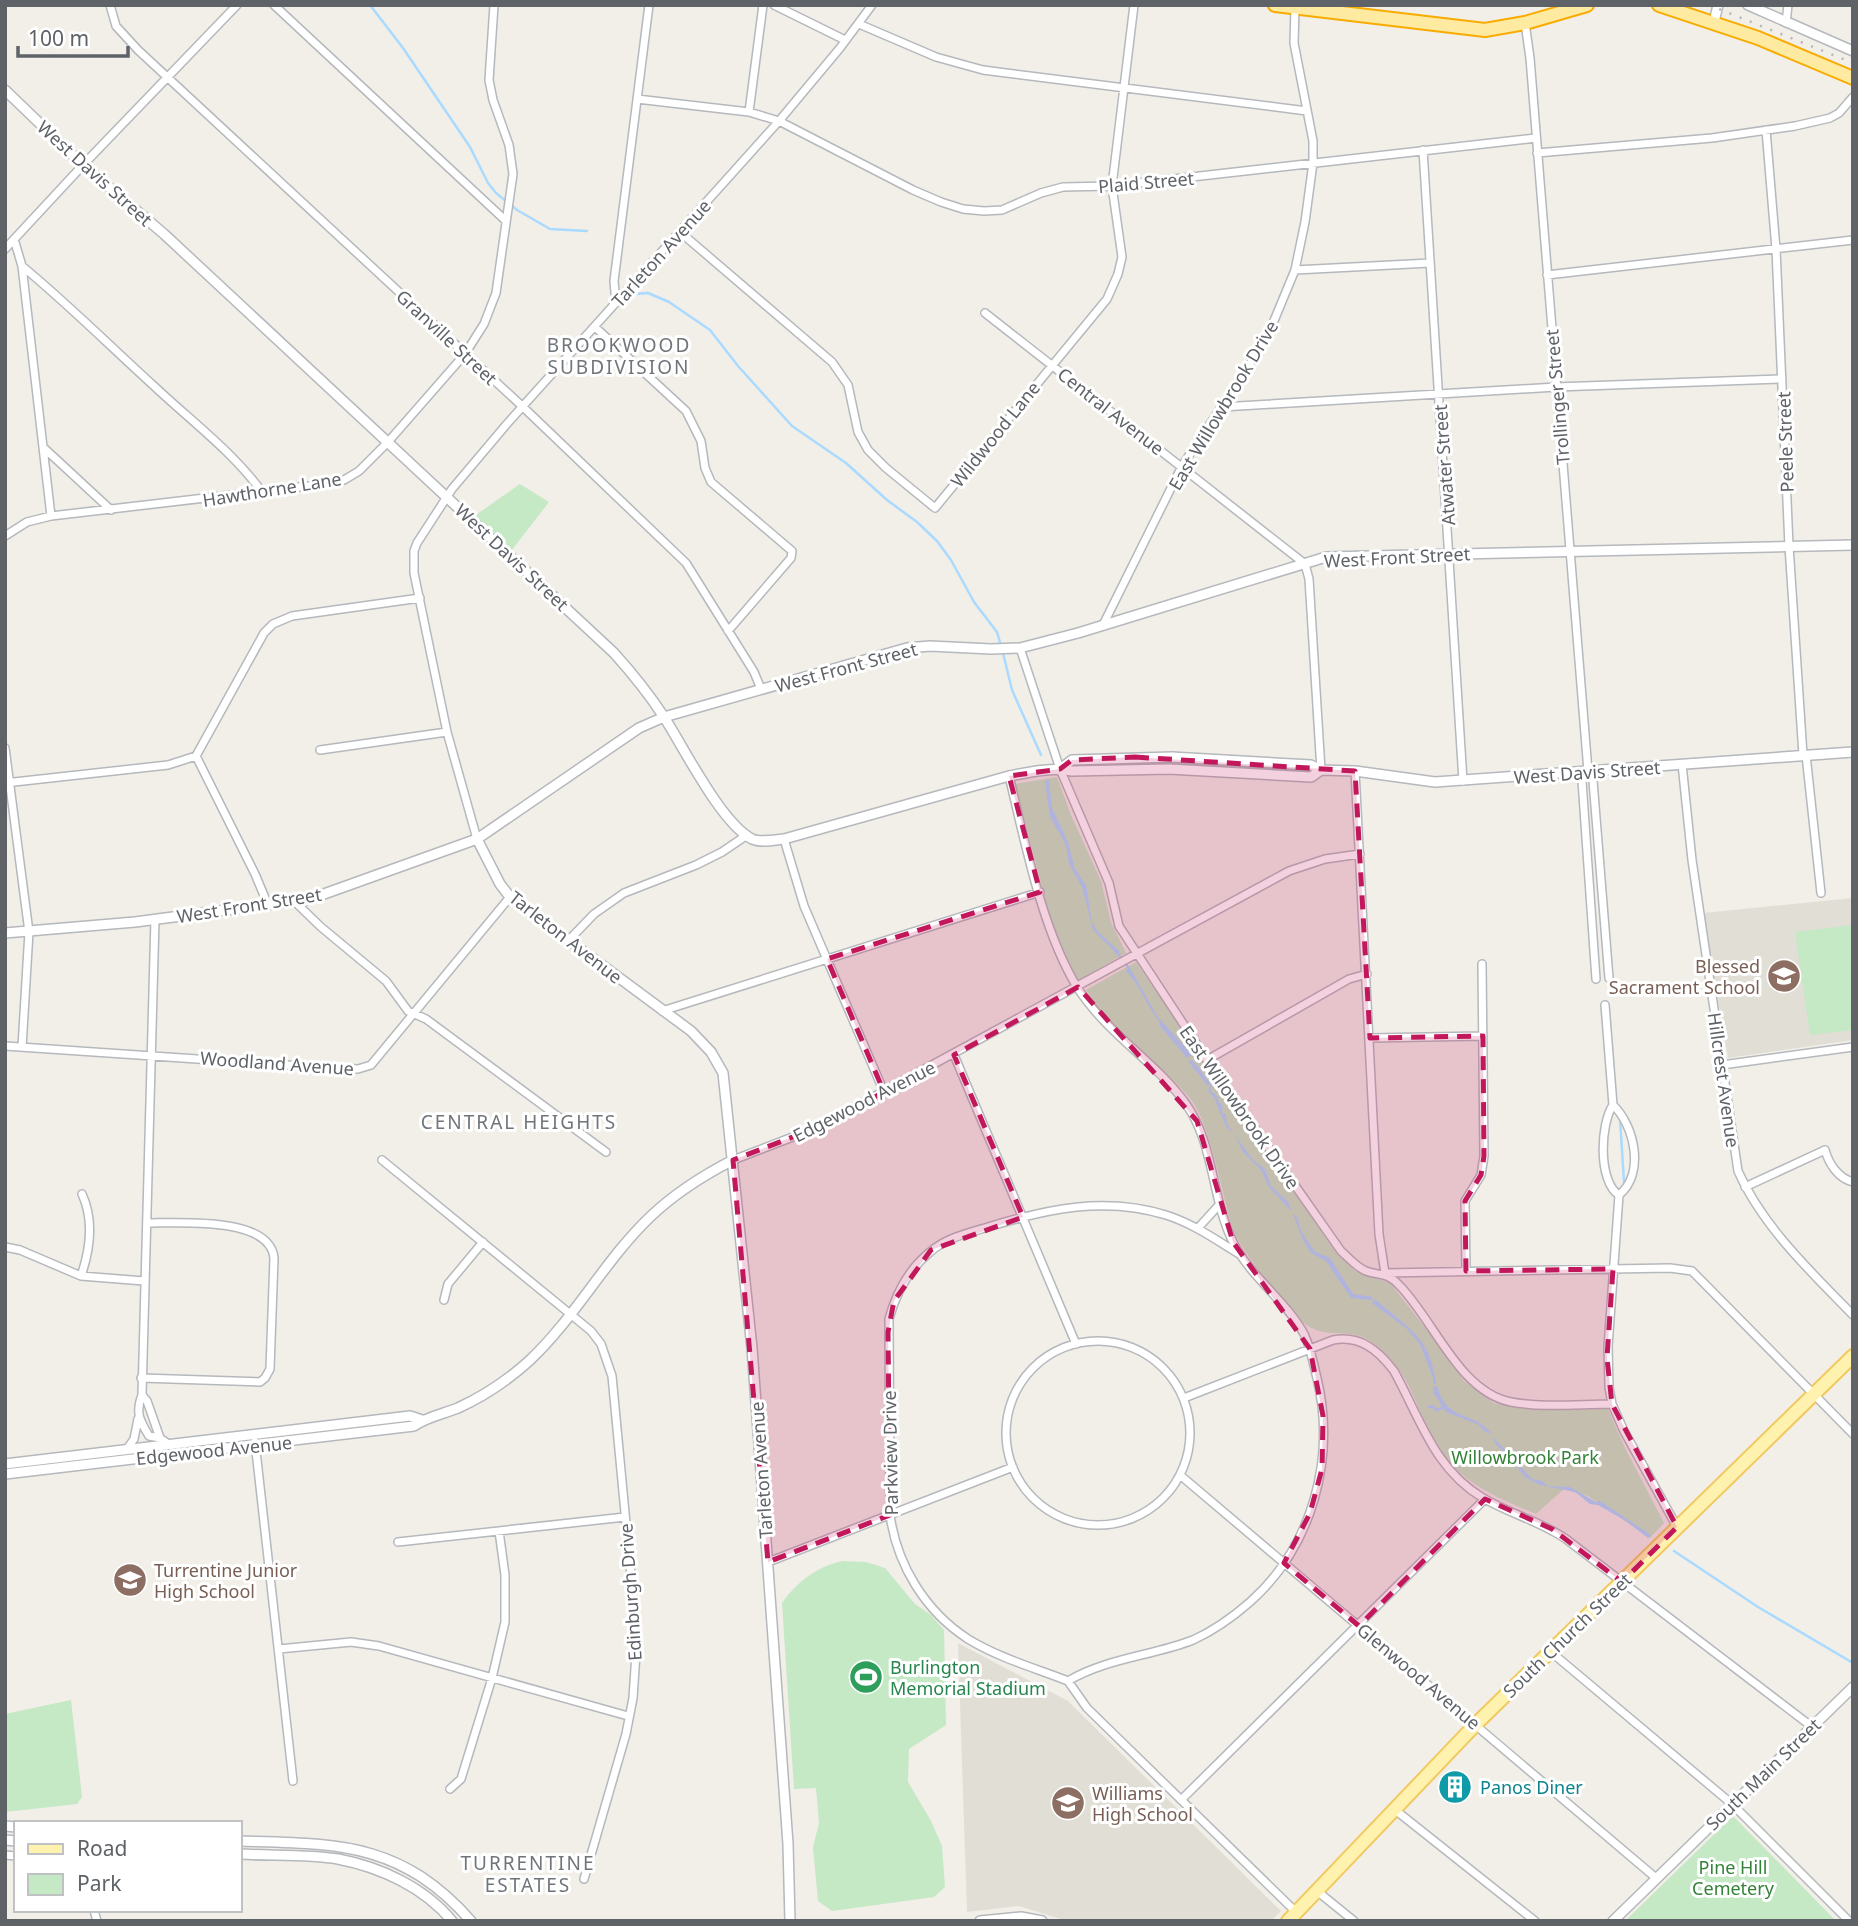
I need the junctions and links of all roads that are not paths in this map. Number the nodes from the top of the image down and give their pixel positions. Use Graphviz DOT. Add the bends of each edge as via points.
graph roads {
  1 [pos="110,5"];
  2 [pos="237,5"];
  3 [pos="274,5"];
  4 [pos="494,5"];
  5 [pos="649,5"];
  6 [pos="763,5"];
  7 [pos="775,5"];
  8 [pos="872,5"];
  9 [pos="1134,5"];
  10 [pos="1275,5"];
  11 [pos="1587,5"];
  12 [pos="1659,5"];
  13 [pos="1718,5"];
  14 [pos="1748,5"];
  15 [pos="1788,5"];
  16 [pos="1295,8"];
  17 [pos="1714,22"];
  18 [pos="1525,23"];
  19 [pos="1786,23"];
  20 [pos="859,24"];
  21 [pos="845,40"];
  22 [pos="1853,51"];
  23 [pos="168,77"];
  24 [pos="1853,78"];
  25 [pos="1123,88"];
  26 [pos="5,90"];
  27 [pos="1853,97"];
  28 [pos="637,99"];
  29 [pos="1307,111"];
  30 [pos="749,112"];
  31 [pos="779,121"];
  32 [pos="1766,130"];
  33 [pos="1536,138"];
  34 [pos="1423,150"];
  35 [pos="1537,153"];
  36 [pos="1313,163"];
  37 [pos="83,165"];
  38 [pos="1112,186"];
  39 [pos="506,221"];
  40 [pos="680,232"];
  41 [pos="14,239"];
  42 [pos="1853,240"];
  43 [pos="5,249"];
  44 [pos="1776,249"];
  45 [pos="1430,263"];
  46 [pos="22,266"];
  47 [pos="1295,270"];
  48 [pos="1547,275"];
  49 [pos="616,303"];
  50 [pos="985,313"];
  51 [pos="595,327"];
  52 [pos="466,354"];
  53 [pos="1052,365"];
  54 [pos="1782,379"];
  55 [pos="1556,387"];
  56 [pos="1439,394"];
  57 [pos="1222,407"];
  58 [pos="523,408"];
  59 [pos="388,442"];
  60 [pos="43,447"];
  61 [pos="1182,466"];
  62 [pos="262,492"];
  63 [pos="448,496"];
  64 [pos="111,510"];
  65 [pos="51,516"];
  66 [pos="5,536"];
  67 [pos="1853,545"];
  68 [pos="1789,546"];
  69 [pos="1571,551"];
  70 [pos="1450,553"];
  71 [pos="1306,564"];
  72 [pos="419,598"];
  73 [pos="1103,625"];
  74 [pos="728,631"];
  75 [pos="1016,648"];
  76 [pos="761,689"];
  77 [pos="664,717"];
  78 [pos="447,732"];
  79 [pos="5,748"];
  80 [pos="320,750"];
  81 [pos="1853,752"];
  82 [pos="1805,755"];
  83 [pos="195,756"];
  84 [pos="1682,764"];
  85 [pos="1059,769"];
  86 [pos="1321,770"];
  87 [pos="1355,771"];
  88 [pos="1588,771"];
  89 [pos="1009,776"];
  90 [pos="1463,781"];
  91 [pos="7,783"];
  92 [pos="747,835"];
  93 [pos="477,839"];
  94 [pos="784,839"];
  95 [pos="1360,854"];
  96 [pos="1040,892"];
  97 [pos="1821,893"];
  98 [pos="510,897"];
  99 [pos="295,902"];
  100 [pos="268,905"];
  101 [pos="155,919"];
  102 [pos="29,932"];
  103 [pos="5,933"];
  104 [pos="568,941"];
  105 [pos="1136,954"];
  106 [pos="827,959"];
  107 [pos="1482,964"];
  108 [pos="1367,974"];
  109 [pos="1609,978"];
  110 [pos="1596,979"];
  111 [pos="1078,987"];
  112 [pos="1605,1005"];
  113 [pos="662,1011"];
  114 [pos="416,1014"];
  115 [pos="1483,1036"];
  116 [pos="1370,1038"];
  117 [pos="5,1046"];
  118 [pos="22,1047"];
  119 [pos="1853,1047"];
  120 [pos="954,1055"];
  121 [pos="152,1056"];
  122 [pos="1207,1060"];
  123 [pos="1722,1065"];
  124 [pos="884,1092"];
  125 [pos="1613,1105"];
  126 [pos="606,1152"];
  127 [pos="382,1160"];
  128 [pos="733,1160"];
  129 [pos="1853,1182"];
  130 [pos="1745,1187"];
  131 [pos="82,1194"];
  132 [pos="1619,1195"];
  133 [pos="1219,1205"];
  134 [pos="1023,1217"];
  135 [pos="147,1223"];
  136 [pos="1199,1228"];
  137 [pos="483,1242"];
  138 [pos="5,1247"];
  139 [pos="1241,1255"];
  140 [pos="1613,1269"];
  141 [pos="1466,1271"];
  142 [pos="1385,1273"];
  143 [pos="82,1276"];
  144 [pos="144,1281"];
  145 [pos="444,1300"];
  146 [pos="571,1314"];
  147 [pos="1853,1315"];
  148 [pos="1076,1344"];
  149 [pos="1310,1349"];
  150 [pos="1853,1356"];
  151 [pos="141,1378"];
  152 [pos="1814,1394"];
  153 [pos="142,1395"];
  154 [pos="1184,1398"];
  155 [pos="1612,1404"];
  156 [pos="138,1419"];
  157 [pos="422,1420"];
  158 [pos="1853,1434"];
  159 [pos="255,1435"];
  160 [pos="160,1438"];
  161 [pos="170,1445"];
  162 [pos="256,1446"];
  163 [pos="127,1449"];
  164 [pos="173,1455"];
  165 [pos="5,1464"];
  166 [pos="1013,1467"];
  167 [pos="5,1474"];
  168 [pos="1180,1475"];
  169 [pos="1485,1499"];
  170 [pos="890,1515"];
  171 [pos="625,1517"];
  172 [pos="1677,1527"];
  173 [pos="499,1531"];
  174 [pos="398,1542"];
  175 [pos="768,1562"];
  176 [pos="1284,1563"];
  177 [pos="1622,1582"];
  178 [pos="1359,1626"];
  179 [pos="279,1649"];
  180 [pos="1551,1652"];
  181 [pos="492,1678"];
  182 [pos="1068,1681"];
  183 [pos="1853,1687"];
  184 [pos="628,1716"];
  185 [pos="1476,1724"];
  186 [pos="1811,1726"];
  187 [pos="293,1782"];
  188 [pos="450,1789"];
  189 [pos="1181,1800"];
  190 [pos="1732,1804"];
  191 [pos="1394,1809"];
  192 [pos="242,1841"];
  193 [pos="242,1853"];
  194 [pos="584,1878"];
  195 [pos="1656,1878"];
  196 [pos="1317,1891"];
  197 [pos="1292,1917"];
  198 [pos="1030,1919"];
  199 [pos="452,1921"];
  200 [pos="471,1921"];
  201 [pos="790,1921"];
  202 [pos="981,1921"];
  203 [pos="1042,1921"];
  204 [pos="1354,1921"];
  205 [pos="1535,1921"];
  206 [pos="1613,1921"];
  207 [pos="1849,1921"];
  1 -- 23 [label="street, Granville Street" via="116,26"];
  2 -- 23 [label="street"];
  3 -- 39 [label="street"];
  4 -- 39 [label="street, Hawthorne Lane" via="489,80 512,163"];
  5 -- 28 [label="street"];
  6 -- 30 [label="street"];
  7 -- 21 [label="street"];
  8 -- 20 [label="street, Tarleton Avenue"];
  9 -- 25 [label="street, Wildwood Lane"];
  10 -- 16 [label="highway"];
  11 -- 18 [label="highway"];
  12 -- 17 [label="highway"];
  13 -- 17 [label="street"];
  14 -- 19 [label="street"];
  15 -- 19 [label="street"];
  16 -- 18 [label="highway" via="1475,30"];
  16 -- 29 [label="street, East Willowbrook Drive" via="1294,43"];
  17 -- 24 [label="highway"];
  18 -- 33 [label="street, Trollinger Street"];
  19 -- 22 [label="street"];
  20 -- 21 [label="street, Tarleton Avenue"];
  20 -- 25 [label="street" via="961,65"];
  21 -- 31 [label="street, Tarleton Avenue"];
  23 -- 37 [label="street"];
  23 -- 52 [label="street, Granville Street"];
  25 -- 29 [label="street"];
  25 -- 38 [label="street, Wildwood Lane"];
  26 -- 37 [label="street, West Davis Street"];
  27 -- 32 [label="street" via="1830,118"];
  28 -- 30 [label="street, Plaid Street"];
  28 -- 49 [label="street" via="614,281"];
  29 -- 36 [label="street, East Willowbrook Drive"];
  30 -- 31 [label="street, Plaid Street"];
  31 -- 38 [label="street, Plaid Street" via="913,190 963,209 1002,210 1063,187"];
  31 -- 40 [label="street, Tarleton Avenue"];
  32 -- 35 [label="street"];
  32 -- 44 [label="street, Peele Street"];
  33 -- 34 [label="street, Plaid Street"];
  33 -- 35 [label="street, Trollinger Street"];
  34 -- 36 [label="street, Plaid Street"];
  34 -- 45 [label="street, Atwater Street"];
  35 -- 48 [label="street, Trollinger Street"];
  36 -- 38 [label="street, Plaid Street"];
  36 -- 47 [label="street, East Willowbrook Drive"];
  37 -- 41 [label="street"];
  37 -- 59 [label="street, West Davis Street"];
  38 -- 53 [label="street, Wildwood Lane" via="1121,246 1118,274 1107,299"];
  39 -- 52 [label="street, Hawthorne Lane" via="496,293"];
  40 -- 49 [label="street, Tarleton Avenue"];
  40 -- 53 [label="street, Wildwood Lane" via="832,362 848,385 858,432 868,450 935,508"];
  41 -- 43 [label="street"];
  41 -- 46 [label="street"];
  42 -- 44 [label="street"];
  44 -- 48 [label="street"];
  44 -- 54 [label="street, Peele Street"];
  45 -- 47 [label="street"];
  45 -- 56 [label="street, Atwater Street"];
  46 -- 60 [label="street"];
  46 -- 62 [label="street" via="249,474"];
  47 -- 57 [label="street, East Willowbrook Drive" via="1266,340"];
  48 -- 55 [label="street, Trollinger Street"];
  49 -- 51 [label="street, Tarleton Avenue"];
  50 -- 53 [label="street, Central Avenue"];
  51 -- 58 [label="street, Tarleton Avenue"];
  51 -- 74 [label="street" via="686,411 701,441 711,482 792,551 791,558"];
  52 -- 58 [label="street, Granville Street"];
  52 -- 59 [label="street, Hawthorne Lane"];
  53 -- 61 [label="street, Central Avenue"];
  54 -- 55 [label="street"];
  54 -- 68 [label="street, Peele Street"];
  55 -- 56 [label="street"];
  55 -- 69 [label="street, Trollinger Street"];
  56 -- 57 [label="street"];
  56 -- 70 [label="street, Atwater Street"];
  57 -- 61 [label="street, East Willowbrook Drive"];
  58 -- 63 [label="street, Tarleton Avenue"];
  58 -- 74 [label="street, Granville Street" via="686,563"];
  59 -- 62 [label="street, Hawthorne Lane" via="344,480"];
  59 -- 63 [label="street, West Davis Street"];
  60 -- 64 [label="street"];
  60 -- 65 [label="street"];
  61 -- 71 [label="street, Central Avenue"];
  61 -- 73 [label="street, East Willowbrook Drive"];
  62 -- 64 [label="street, Hawthorne Lane"];
  63 -- 72 [label="street, Tarleton Avenue" via="414,551"];
  63 -- 77 [label="street, West Davis Street" via="614,653"];
  64 -- 65 [label="street, Hawthorne Lane"];
  65 -- 66 [label="street, Hawthorne Lane" via="27,522"];
  67 -- 68 [label="street, West Front Street"];
  68 -- 69 [label="street, West Front Street"];
  68 -- 82 [label="street, Peele Street"];
  69 -- 70 [label="street, West Front Street"];
  69 -- 88 [label="street, Trollinger Street"];
  70 -- 71 [label="street, West Front Street" via="1326,557"];
  70 -- 90 [label="street, Atwater Street"];
  71 -- 73 [label="street, West Front Street"];
  71 -- 86 [label="street"];
  72 -- 78 [label="street, Tarleton Avenue"];
  72 -- 83 [label="street" via="292,616 273,624"];
  73 -- 75 [label="street, West Front Street"];
  74 -- 76 [label="street, Granville Street"];
  75 -- 76 [label="street, West Front Street" via="907,648"];
  75 -- 85 [label="street, East Willowbrook Drive"];
  76 -- 77 [label="street, West Front Street"];
  77 -- 92 [label="street, West Davis Street" via="716,801"];
  77 -- 93 [label="street, West Front Street" via="639,729"];
  78 -- 80 [label="street"];
  78 -- 93 [label="street, Tarleton Avenue"];
  79 -- 91 [label="street"];
  81 -- 82 [label="street, West Davis Street"];
  82 -- 84 [label="street, West Davis Street"];
  82 -- 97 [label="street, Peele Street"];
  83 -- 91 [label="street" via="168,765"];
  83 -- 100 [label="street"];
  84 -- 88 [label="street, West Davis Street"];
  84 -- 123 [label="street, Hillcrest Avenue"];
  85 -- 86 [label="street, West Davis Street" via="1311,777"];
  85 -- 89 [label="street, West Davis Street"];
  85 -- 105 [label="street, East Willowbrook Drive" via="1109,883 1119,926"];
  86 -- 87 [label="street, West Davis Street"];
  87 -- 90 [label="street, West Davis Street" via="1418,781"];
  87 -- 95 [label="street"];
  88 -- 90 [label="street, West Davis Street"];
  88 -- 109 [label="street" via="1593,780"];
  88 -- 110 [label="street" via="1582,781"];
  89 -- 94 [label="street, West Davis Street"];
  89 -- 96 [label="street"];
  91 -- 102 [label="street"];
  92 -- 94 [label="street, West Davis Street" via="758,841"];
  92 -- 104 [label="street" via="696,865 624,893 594,914"];
  93 -- 98 [label="street, Tarleton Avenue"];
  93 -- 99 [label="street, West Front Street"];
  94 -- 106 [label="street" via="804,906"];
  95 -- 105 [label="street, Edgewood Avenue" via="1290,871"];
  95 -- 108 [label="street"];
  96 -- 106 [label="street"];
  96 -- 111 [label="street" via="1058,947"];
  98 -- 104 [label="street, Tarleton Avenue"];
  98 -- 114 [label="street, Woodland Avenue"];
  99 -- 100 [label="street, West Front Street"];
  99 -- 114 [label="street" via="386,981 408,1011"];
  100 -- 101 [label="street, West Front Street"];
  101 -- 102 [label="street, West Front Street"];
  101 -- 121 [label="street"];
  102 -- 103 [label="street, West Front Street"];
  102 -- 118 [label="street"];
  104 -- 113 [label="street, Tarleton Avenue"];
  105 -- 111 [label="street, Edgewood Avenue"];
  105 -- 122 [label="street, East Willowbrook Drive"];
  106 -- 113 [label="street"];
  106 -- 124 [label="street"];
  107 -- 115 [label="street"];
  108 -- 116 [label="street"];
  108 -- 122 [label="street" via="1349,979"];
  111 -- 120 [label="street, Edgewood Avenue"];
  111 -- 133 [label="street" via="1192,1113"];
  112 -- 125 [label="street"];
  113 -- 128 [label="street, Tarleton Avenue" via="691,1031 721,1067"];
  114 -- 121 [label="street, Woodland Avenue" via="365,1068"];
  114 -- 126 [label="street"];
  115 -- 116 [label="street"];
  115 -- 141 [label="street" via="1484,1156 1481,1175 1465,1201"];
  116 -- 142 [label="street" via="1379,1234"];
  117 -- 118 [label="street, Woodland Avenue"];
  118 -- 121 [label="street, Woodland Avenue"];
  119 -- 123 [label="street"];
  120 -- 124 [label="street, Edgewood Avenue"];
  120 -- 134 [label="street"];
  121 -- 135 [label="street"];
  122 -- 142 [label="street, East Willowbrook Drive" via="1341,1251 1364,1270"];
  123 -- 130 [label="street, Hillcrest Avenue" via="1737,1165"];
  124 -- 128 [label="street, Edgewood Avenue" via="816,1128"];
  125 -- 132 [label="street" via="1606,1119 1604,1161 1610,1188"];
  125 -- 132 [label="street" via="1626,1121 1634,1153 1631,1181"];
  127 -- 137 [label="street, Edinburgh Drive"];
  128 -- 146 [label="street, Edgewood Avenue" via="676,1193 648,1219"];
  128 -- 175 [label="street, Tarleton Avenue"];
  129 -- 130 [label="street" via="1835,1170 1825,1150"];
  130 -- 147 [label="street, Hillcrest Avenue" via="1802,1264"];
  131 -- 143 [label="street" via="89,1209 89,1229"];
  132 -- 140 [label="street"];
  133 -- 136 [label="street"];
  133 -- 139 [label="street"];
  134 -- 136 [label="street, Parkview Drive" via="1064,1207 1110,1206 1165,1215"];
  134 -- 148 [label="street"];
  134 -- 170 [label="street, Parkview Drive" via="961,1235 931,1250 894,1301 888,1332"];
  135 -- 144 [label="street"];
  135 -- 151 [label="street" via="248,1229 272,1246 270,1369 260,1382"];
  136 -- 139 [label="street, Parkview Drive"];
  137 -- 145 [label="street" via="448,1284"];
  137 -- 146 [label="street, Edinburgh Drive"];
  138 -- 143 [label="street"];
  139 -- 149 [label="street" via="1303,1333"];
  140 -- 141 [label="street"];
  140 -- 152 [label="street" via="1692,1271"];
  140 -- 155 [label="street" via="1607,1358"];
  141 -- 142 [label="street"];
  142 -- 155 [label="street, East Willowbrook Drive" via="1414,1302 1468,1378 1482,1390 1520,1404"];
  143 -- 144 [label="street"];
  144 -- 151 [label="street"];
  146 -- 157 [label="street, Edgewood Avenue" via="530,1360 493,1389"];
  146 -- 171 [label="street, Edinburgh Drive" via="591,1331 608,1360"];
  148 -- 154 [label="street" via="1105,1341 1140,1351 1169,1373"];
  148 -- 166 [label="street" via="1035,1366 1016,1391 1007,1421"];
  149 -- 154 [label="street"];
  149 -- 169 [label="street" via="1333,1340 1354,1340 1385,1359 1439,1458 1461,1483"];
  149 -- 176 [label="street" via="1323,1416 1322,1469 1310,1513"];
  150 -- 152 [label="main road, South Church Street"];
  151 -- 153 [label="street"];
  152 -- 158 [label="street"];
  152 -- 172 [label="main road, South Church Street"];
  153 -- 156 [label="street"];
  153 -- 160 [label="street"];
  154 -- 168 [label="street" via="1191,1437"];
  155 -- 172 [label="street"];
  156 -- 160 [label="street" via="149,1436"];
  156 -- 163 [label="street"];
  157 -- 159 [label="street, Edgewood Avenue" via="410,1416"];
  157 -- 162 [label="street, Edgewood Avenue" via="414,1426"];
  159 -- 161 [label="street, Edgewood Avenue"];
  159 -- 162 [label="street"];
  160 -- 161 [label="street"];
  161 -- 163 [label="street, Edgewood Avenue"];
  161 -- 164 [label="street"];
  162 -- 164 [label="street, Edgewood Avenue"];
  162 -- 179 [label="street"];
  163 -- 165 [label="street, Edgewood Avenue"];
  164 -- 167 [label="street, Edgewood Avenue"];
  166 -- 168 [label="street" via="1045,1508 1095,1524 1125,1521 1145,1512 1163,1499"];
  166 -- 170 [label="street"];
  168 -- 176 [label="street, Glenwood Avenue"];
  169 -- 177 [label="street" via="1552,1529"];
  169 -- 178 [label="street"];
  170 -- 175 [label="street"];
  170 -- 182 [label="street, Parkview Drive" via="909,1576 951,1626 996,1653"];
  171 -- 173 [label="street"];
  171 -- 184 [label="street, Edinburgh Drive" via="637,1639"];
  172 -- 177 [label="main road, South Church Street"];
  173 -- 174 [label="street"];
  173 -- 181 [label="street" via="506,1603"];
  175 -- 201 [label="street, Tarleton Avenue"];
  176 -- 178 [label="street, Glenwood Avenue"];
  176 -- 182 [label="street" via="1249,1603 1195,1639 1103,1665"];
  177 -- 180 [label="main road, South Church Street"];
  177 -- 186 [label="street"];
  178 -- 185 [label="street, Glenwood Avenue"];
  178 -- 189 [label="street"];
  179 -- 181 [label="street" via="361,1643"];
  179 -- 187 [label="street"];
  180 -- 185 [label="main road, South Church Street"];
  180 -- 190 [label="street"];
  181 -- 184 [label="street"];
  181 -- 188 [label="street" via="461,1779"];
  182 -- 189 [label="street" via="1087,1708"];
  183 -- 186 [label="street, South Main Street"];
  184 -- 194 [label="street, Edinburgh Drive"];
  185 -- 191 [label="main road, South Church Street"];
  185 -- 195 [label="street, Glenwood Avenue"];
  186 -- 190 [label="street, South Main Street"];
  189 -- 197 [label="street"];
  190 -- 195 [label="street, South Main Street"];
  190 -- 207 [label="street"];
  191 -- 196 [label="main road, South Church Street"];
  191 -- 205 [label="street"];
  192 -- 200 [label="street" via="333,1845 369,1852 431,1884"];
  193 -- 199 [label="street" via="337,1859 369,1867 405,1883"];
  195 -- 206 [label="street, South Main Street"];
  196 -- 197 [label="main road, South Church Street"];
  196 -- 204 [label="street"];
  198 -- 202 [label="street"];
  198 -- 203 [label="street"];
}
